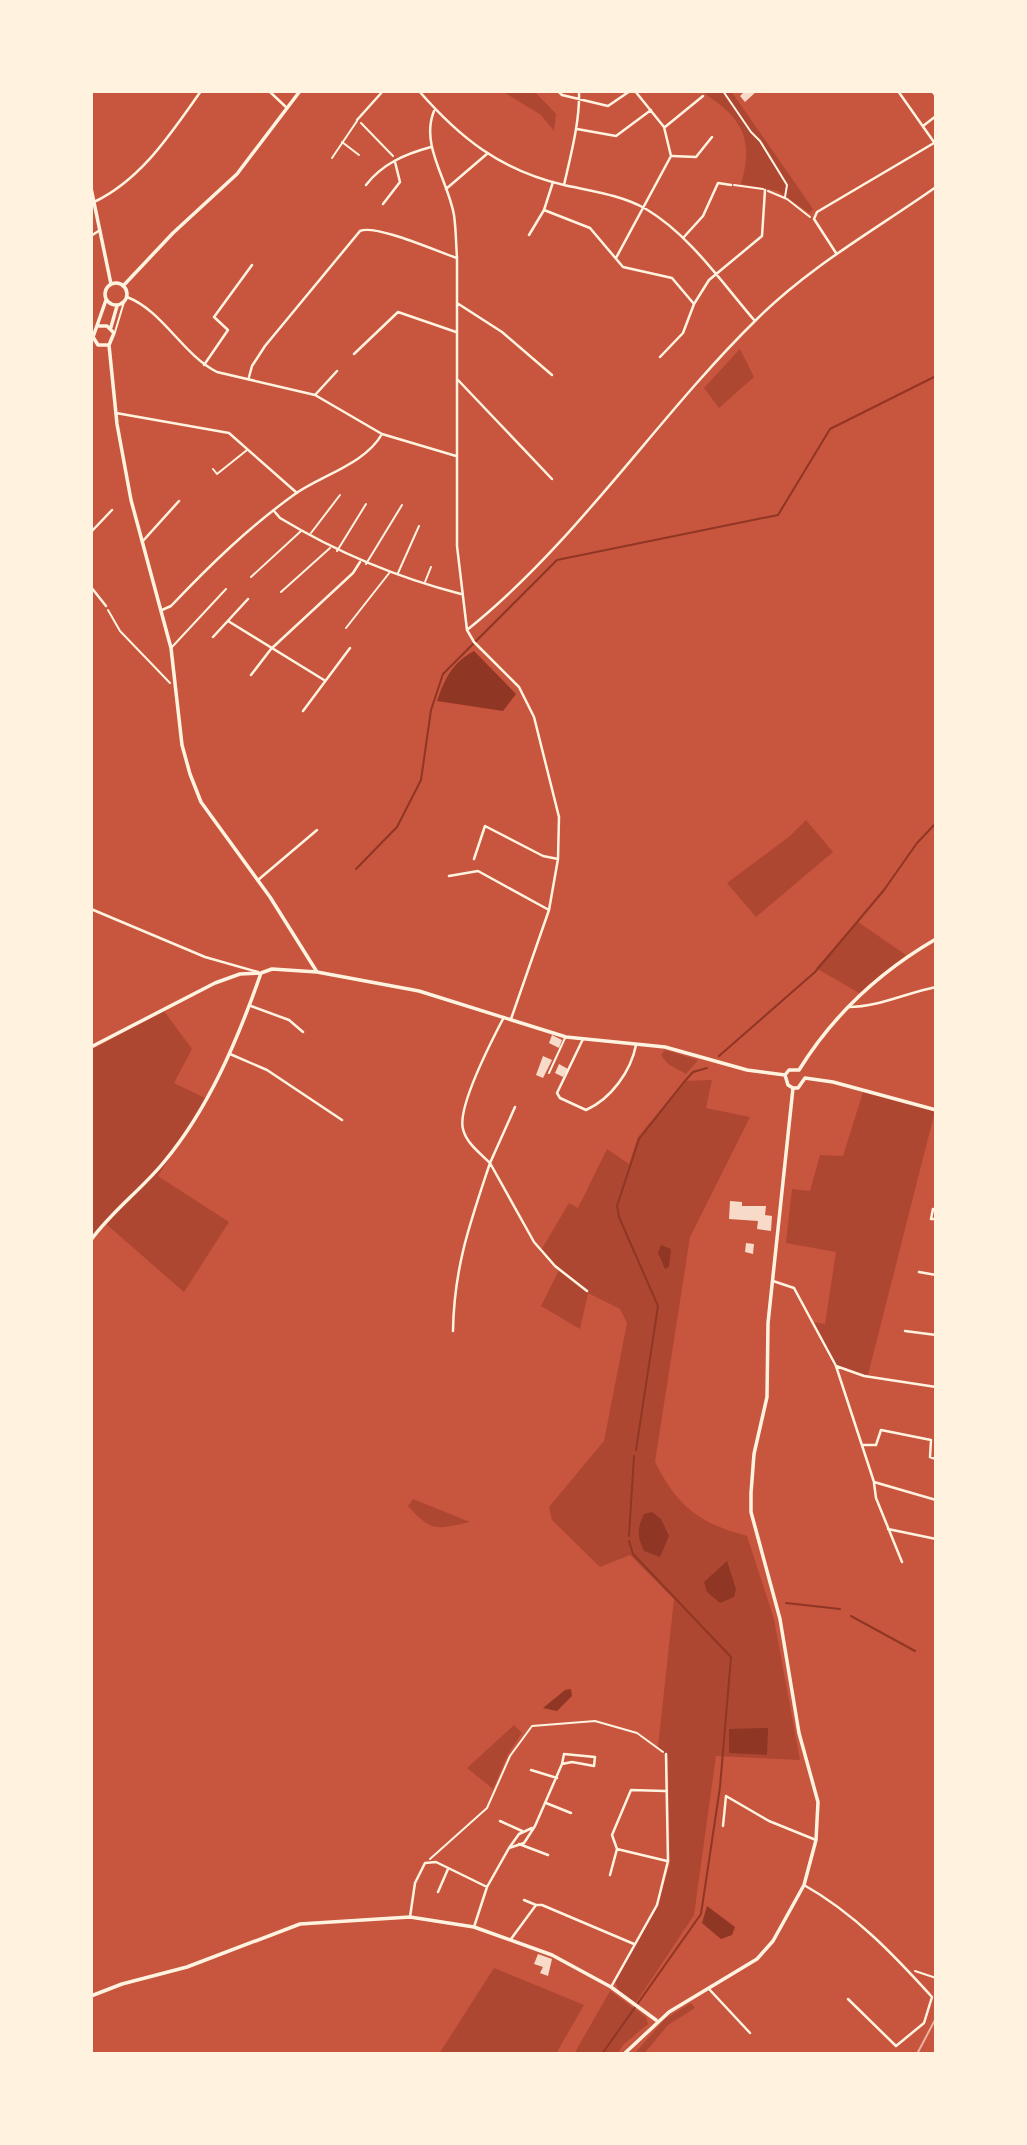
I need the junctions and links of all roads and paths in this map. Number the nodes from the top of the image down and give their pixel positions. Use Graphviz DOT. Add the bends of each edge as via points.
graph roads {
  1 [pos="201,91"];
  2 [pos="269,91"];
  3 [pos="300,91"];
  4 [pos="383,91"];
  5 [pos="419,91"];
  6 [pos="558,91"];
  7 [pos="579,91"];
  8 [pos="633,91"];
  9 [pos="723,91"];
  10 [pos="898,91"];
  11 [pos="932,91"];
  12 [pos="703,96"];
  13 [pos="936,96"];
  14 [pos="581,99"];
  15 [pos="287,108"];
  16 [pos="651,110"];
  17 [pos="434,111"];
  18 [pos="936,116"];
  19 [pos="357,120"];
  20 [pos="923,126"];
  21 [pos="664,127"];
  22 [pos="577,129"];
  23 [pos="712,137"];
  24 [pos="341,142"];
  25 [pos="935,144"];
  26 [pos="432,147"];
  27 [pos="488,153"];
  28 [pos="359,155"];
  29 [pos="671,156"];
  30 [pos="332,158"];
  31 [pos="395,161"];
  32 [pos="553,182"];
  33 [pos="366,185"];
  34 [pos="564,185"];
  35 [pos="731,185"];
  36 [pos="936,187"];
  37 [pos="91,188"];
  38 [pos="446,189"];
  39 [pos="765,190"];
  40 [pos="785,197"];
  41 [pos="94,202"];
  42 [pos="383,204"];
  43 [pos="645,208"];
  44 [pos="544,210"];
  45 [pos="814,219"];
  46 [pos="100,230"];
  47 [pos="529,235"];
  48 [pos="91,236"];
  49 [pos="683,238"];
  50 [pos="836,253"];
  51 [pos="457,258"];
  52 [pos="616,258"];
  53 [pos="252,265"];
  54 [pos="715,275"];
  55 [pos="111,284"];
  56 [pos="123,286"];
  57 [pos="127,297"];
  58 [pos="106,300"];
  59 [pos="124,302"];
  60 [pos="456,303"];
  61 [pos="694,304"];
  62 [pos="117,305"];
  63 [pos="755,321"];
  64 [pos="99,327"];
  65 [pos="111,327"];
  66 [pos="456,332"];
  67 [pos="114,333"];
  68 [pos="93,343"];
  69 [pos="109,345"];
  70 [pos="354,354"];
  71 [pos="660,357"];
  72 [pos="204,365"];
  73 [pos="337,371"];
  74 [pos="552,375"];
  75 [pos="249,377"];
  76 [pos="457,378"];
  77 [pos="315,395"];
  78 [pos="116,413"];
  79 [pos="382,434"];
  80 [pos="248,449"];
  81 [pos="456,456"];
  82 [pos="213,469"];
  83 [pos="552,479"];
  84 [pos="297,493"];
  85 [pos="340,495"];
  86 [pos="179,501"];
  87 [pos="366,504"];
  88 [pos="402,505"];
  89 [pos="112,510"];
  90 [pos="274,511"];
  91 [pos="419,526"];
  92 [pos="301,531"];
  93 [pos="91,532"];
  94 [pos="310,536"];
  95 [pos="142,542"];
  96 [pos="330,548"];
  97 [pos="337,551"];
  98 [pos="360,562"];
  99 [pos="366,564"];
  100 [pos="430,567"];
  101 [pos="390,572"];
  102 [pos="397,575"];
  103 [pos="251,577"];
  104 [pos="424,584"];
  105 [pos="91,588"];
  106 [pos="226,589"];
  107 [pos="281,592"];
  108 [pos="461,594"];
  109 [pos="248,600"];
  110 [pos="106,606"];
  111 [pos="162,610"];
  112 [pos="228,621"];
  113 [pos="346,628"];
  114 [pos="467,630"];
  115 [pos="213,637"];
  116 [pos="171,648"];
  117 [pos="351,648"];
  118 [pos="271,649"];
  119 [pos="251,675"];
  120 [pos="324,680"];
  121 [pos="176,689"];
  122 [pos="303,711"];
  123 [pos="317,830"];
  124 [pos="474,859"];
  125 [pos="558,859"];
  126 [pos="449,876"];
  127 [pos="258,880"];
  128 [pos="91,909"];
  129 [pos="549,910"];
  130 [pos="936,939"];
  131 [pos="317,972"];
  132 [pos="261,973"];
  133 [pos="936,987"];
  134 [pos="250,1005"];
  135 [pos="848,1007"];
  136 [pos="504,1017"];
  137 [pos="510,1019"];
  138 [pos="303,1032"];
  139 [pos="566,1037"];
  140 [pos="583,1039"];
  141 [pos="636,1044"];
  142 [pos="91,1047"];
  143 [pos="230,1054"];
  144 [pos="799,1070"];
  145 [pos="550,1073"];
  146 [pos="785,1075"];
  147 [pos="804,1078"];
  148 [pos="793,1088"];
  149 [pos="515,1107"];
  150 [pos="936,1111"];
  151 [pos="342,1120"];
  152 [pos="490,1163"];
  153 [pos="936,1210"];
  154 [pos="936,1219"];
  155 [pos="91,1240"];
  156 [pos="919,1272"];
  157 [pos="936,1275"];
  158 [pos="773,1282"];
  159 [pos="587,1291"];
  160 [pos="453,1331"];
  161 [pos="905,1331"];
  162 [pos="936,1335"];
  163 [pos="836,1366"];
  164 [pos="936,1387"];
  165 [pos="862,1445"];
  166 [pos="936,1459"];
  167 [pos="874,1482"];
  168 [pos="936,1500"];
  169 [pos="888,1529"];
  170 [pos="936,1539"];
  171 [pos="902,1562"];
  172 [pos="666,1754"];
  173 [pos="562,1764"];
  174 [pos="531,1770"];
  175 [pos="557,1778"];
  176 [pos="665,1791"];
  177 [pos="545,1803"];
  178 [pos="571,1813"];
  179 [pos="500,1821"];
  180 [pos="535,1826"];
  181 [pos="723,1826"];
  182 [pos="524,1832"];
  183 [pos="816,1840"];
  184 [pos="519,1844"];
  185 [pos="509,1848"];
  186 [pos="617,1849"];
  187 [pos="548,1855"];
  188 [pos="668,1861"];
  189 [pos="425,1863"];
  190 [pos="448,1869"];
  191 [pos="610,1875"];
  192 [pos="804,1885"];
  193 [pos="487,1887"];
  194 [pos="438,1892"];
  195 [pos="524,1900"];
  196 [pos="536,1905"];
  197 [pos="410,1917"];
  198 [pos="474,1927"];
  199 [pos="511,1939"];
  200 [pos="634,1944"];
  201 [pos="907,1969"];
  202 [pos="936,1978"];
  203 [pos="611,1987"];
  204 [pos="709,1989"];
  205 [pos="91,1996"];
  206 [pos="848,1999"];
  207 [pos="657,2021"];
  208 [pos="750,2033"];
  209 [pos="624,2054"];
  1 -- 41 [label="street" via="139,172 125,186"];
  2 -- 15 [label="street"];
  3 -- 15 [label="street"];
  4 -- 19 [label="street"];
  5 -- 17 [label="street"];
  6 -- 14 [label="street"];
  7 -- 14 [label="street"];
  8 -- 14 [label="street" via="608,106"];
  8 -- 16 [label="street"];
  9 -- 40 [label="path" via="765,147 787,185"];
  10 -- 20 [label="street"];
  11 -- 13 [label="street"];
  12 -- 21 [label="street"];
  14 -- 22 [label="street"];
  15 -- 56 [label="street" via="237,174"];
  16 -- 21 [label="street"];
  16 -- 22 [label="street" via="616,136"];
  17 -- 26 [label="street" via="428,123"];
  17 -- 27 [label="street"];
  18 -- 20 [label="street"];
  19 -- 24 [label="lane"];
  19 -- 31 [label="path" via="392,151"];
  20 -- 25 [label="street"];
  21 -- 29 [label="street"];
  22 -- 34 [label="street"];
  23 -- 29 [label="street" via="695,158"];
  24 -- 28 [label="lane"];
  24 -- 30 [label="lane"];
  25 -- 45 [label="street" via="817,212"];
  26 -- 31 [label="street"];
  26 -- 38 [label="street"];
  27 -- 32 [label="street" via="515,170"];
  27 -- 38 [label="street"];
  29 -- 43 [label="street"];
  31 -- 33 [label="street" via="376,172"];
  31 -- 42 [label="street" via="400,183"];
  32 -- 34 [label="street"];
  32 -- 44 [label="street"];
  34 -- 43 [label="street"];
  35 -- 39 [label="path"];
  35 -- 49 [label="street" via="718,183 703,216"];
  36 -- 50 [label="street"];
  37 -- 41 [label="street"];
  38 -- 51 [label="street" via="454,214"];
  39 -- 40 [label="path"];
  39 -- 54 [label="street" via="762,236"];
  40 -- 45 [label="path"];
  41 -- 46 [label="street"];
  43 -- 49 [label="street"];
  43 -- 52 [label="street"];
  44 -- 47 [label="street"];
  44 -- 52 [label="street" via="590,228"];
  45 -- 50 [label="street"];
  46 -- 48 [label="street"];
  46 -- 55 [label="street"];
  49 -- 54 [label="street"];
  50 -- 63 [label="street" via="796,281"];
  51 -- 60 [label="street"];
  51 -- 75 [label="street" via="385,234 360,231 265,346"];
  52 -- 61 [label="street" via="623,267 672,278"];
  53 -- 72 [label="street" via="214,317 228,330"];
  54 -- 61 [label="street"];
  54 -- 63 [label="street"];
  55 -- 56 [label="street"];
  55 -- 58 [label="street" via="105,291"];
  56 -- 57 [label="street"];
  57 -- 59 [label="street"];
  57 -- 72 [label="street" via="147,309"];
  58 -- 62 [label="street"];
  58 -- 64 [label="street"];
  59 -- 62 [label="street"];
  59 -- 67 [label="lane"];
  60 -- 66 [label="street"];
  60 -- 74 [label="street" via="502,332"];
  61 -- 71 [label="street" via="683,333"];
  62 -- 65 [label="street"];
  63 -- 114 [label="street" via="532,570"];
  64 -- 65 [label="street"];
  64 -- 68 [label="street"];
  65 -- 67 [label="street"];
  66 -- 70 [label="street" via="398,312"];
  66 -- 76 [label="street"];
  67 -- 69 [label="street"];
  68 -- 69 [label="street"];
  69 -- 78 [label="street"];
  72 -- 75 [label="street"];
  73 -- 77 [label="street"];
  75 -- 77 [label="street"];
  76 -- 81 [label="street"];
  76 -- 83 [label="street"];
  77 -- 79 [label="street"];
  78 -- 80 [label="street" via="229,433"];
  78 -- 95 [label="street"];
  79 -- 81 [label="street"];
  79 -- 84 [label="street" via="367,452"];
  80 -- 82 [label="lane" via="217,474"];
  80 -- 84 [label="street"];
  81 -- 108 [label="street"];
  84 -- 90 [label="street"];
  85 -- 94 [label="lane"];
  86 -- 95 [label="street"];
  87 -- 97 [label="lane"];
  88 -- 99 [label="lane"];
  89 -- 93 [label="street"];
  90 -- 92 [label="street"];
  90 -- 111 [label="street"];
  91 -- 102 [label="lane"];
  92 -- 94 [label="street"];
  92 -- 103 [label="lane"];
  94 -- 96 [label="street"];
  95 -- 111 [label="street"];
  96 -- 97 [label="street"];
  96 -- 107 [label="lane"];
  97 -- 98 [label="street"];
  98 -- 99 [label="street"];
  98 -- 118 [label="street"];
  99 -- 101 [label="street"];
  100 -- 104 [label="lane"];
  101 -- 102 [label="street"];
  101 -- 113 [label="lane"];
  102 -- 104 [label="street"];
  104 -- 108 [label="street"];
  105 -- 110 [label="street"];
  106 -- 116 [label="lane"];
  108 -- 114 [label="street"];
  109 -- 112 [label="street"];
  110 -- 121 [label="path" via="120,631"];
  111 -- 116 [label="street"];
  112 -- 115 [label="street"];
  112 -- 118 [label="street"];
  114 -- 125 [label="street" via="519,687 534,717 557,805"];
  116 -- 121 [label="street"];
  117 -- 120 [label="street"];
  118 -- 119 [label="street"];
  118 -- 120 [label="street"];
  120 -- 122 [label="street"];
  121 -- 127 [label="street" via="182,745 198,798"];
  123 -- 127 [label="street"];
  124 -- 125 [label="street" via="485,826"];
  125 -- 129 [label="street"];
  126 -- 129 [label="street" via="478,871"];
  127 -- 131 [label="street"];
  128 -- 132 [label="street" via="205,957"];
  129 -- 137 [label="street"];
  130 -- 135 [label="street" via="891,968"];
  131 -- 132 [label="street" via="272,969"];
  131 -- 136 [label="street" via="419,990"];
  132 -- 134 [label="street"];
  132 -- 142 [label="street" via="215,983"];
  133 -- 135 [label="street" via="872,1007"];
  134 -- 138 [label="street" via="289,1020"];
  134 -- 143 [label="street"];
  135 -- 144 [label="street"];
  136 -- 137 [label="street"];
  136 -- 152 [label="street" via="483,1057 463,1117 468,1140"];
  137 -- 139 [label="street"];
  139 -- 140 [label="street"];
  139 -- 145 [label="lane"];
  140 -- 141 [label="street"];
  140 -- 141 [label="street" via="557,1093 586,1110 616,1086"];
  141 -- 146 [label="street"];
  143 -- 151 [label="street" via="267,1070"];
  143 -- 155 [label="street" via="163,1163"];
  144 -- 146 [label="street"];
  144 -- 147 [label="street"];
  146 -- 148 [label="street"];
  147 -- 148 [label="street" via="799,1088"];
  147 -- 150 [label="street"];
  148 -- 158 [label="street"];
  149 -- 152 [label="street"];
  152 -- 159 [label="street" via="534,1242"];
  152 -- 160 [label="street" via="454,1287"];
  153 -- 154 [label="street" via="930,1219"];
  156 -- 157 [label="street"];
  158 -- 163 [label="street" via="794,1289"];
  158 -- 183 [label="street" via="767,1397 754,1454 751,1513 780,1619 799,1733 818,1802"];
  161 -- 162 [label="street"];
  163 -- 164 [label="street" via="864,1376"];
  163 -- 165 [label="street"];
  165 -- 166 [label="street" via="876,1445 881,1430 932,1440 930,1457"];
  165 -- 167 [label="street"];
  167 -- 168 [label="street"];
  167 -- 169 [label="street"];
  169 -- 170 [label="street"];
  169 -- 171 [label="street"];
  172 -- 176 [label="street"];
  172 -- 189 [label="path" via="637,1733 595,1721 533,1726 510,1756 487,1808"];
  173 -- 173 [label="street" via="594,1766 596,1757 565,1754"];
  173 -- 175 [label="street"];
  174 -- 175 [label="street"];
  175 -- 177 [label="street"];
  176 -- 186 [label="street" via="631,1790 612,1835"];
  176 -- 188 [label="street"];
  177 -- 178 [label="street"];
  177 -- 180 [label="street"];
  179 -- 182 [label="street"];
  180 -- 182 [label="street"];
  180 -- 184 [label="street"];
  181 -- 183 [label="street" via="726,1796 769,1821"];
  182 -- 185 [label="street"];
  183 -- 192 [label="street"];
  184 -- 185 [label="street"];
  184 -- 187 [label="street"];
  185 -- 193 [label="street"];
  186 -- 188 [label="street"];
  186 -- 191 [label="street"];
  188 -- 200 [label="street" via="656,1905"];
  189 -- 190 [label="street" via="436,1862"];
  189 -- 197 [label="street" via="415,1884"];
  190 -- 193 [label="street"];
  190 -- 194 [label="street"];
  192 -- 201 [label="street" via="836,1902"];
  192 -- 204 [label="street" via="784,1925 757,1959"];
  193 -- 198 [label="street"];
  195 -- 196 [label="street"];
  196 -- 199 [label="street"];
  196 -- 200 [label="street"];
  197 -- 198 [label="street"];
  197 -- 205 [label="street" via="300,1924 187,1967"];
  198 -- 199 [label="street"];
  199 -- 203 [label="street"];
  200 -- 203 [label="street"];
  201 -- 202 [label="path"];
  201 -- 206 [label="street" via="932,1997 924,2023 896,2046"];
  203 -- 207 [label="street"];
  204 -- 207 [label="street"];
  204 -- 208 [label="street"];
  207 -- 209 [label="street"];
}
